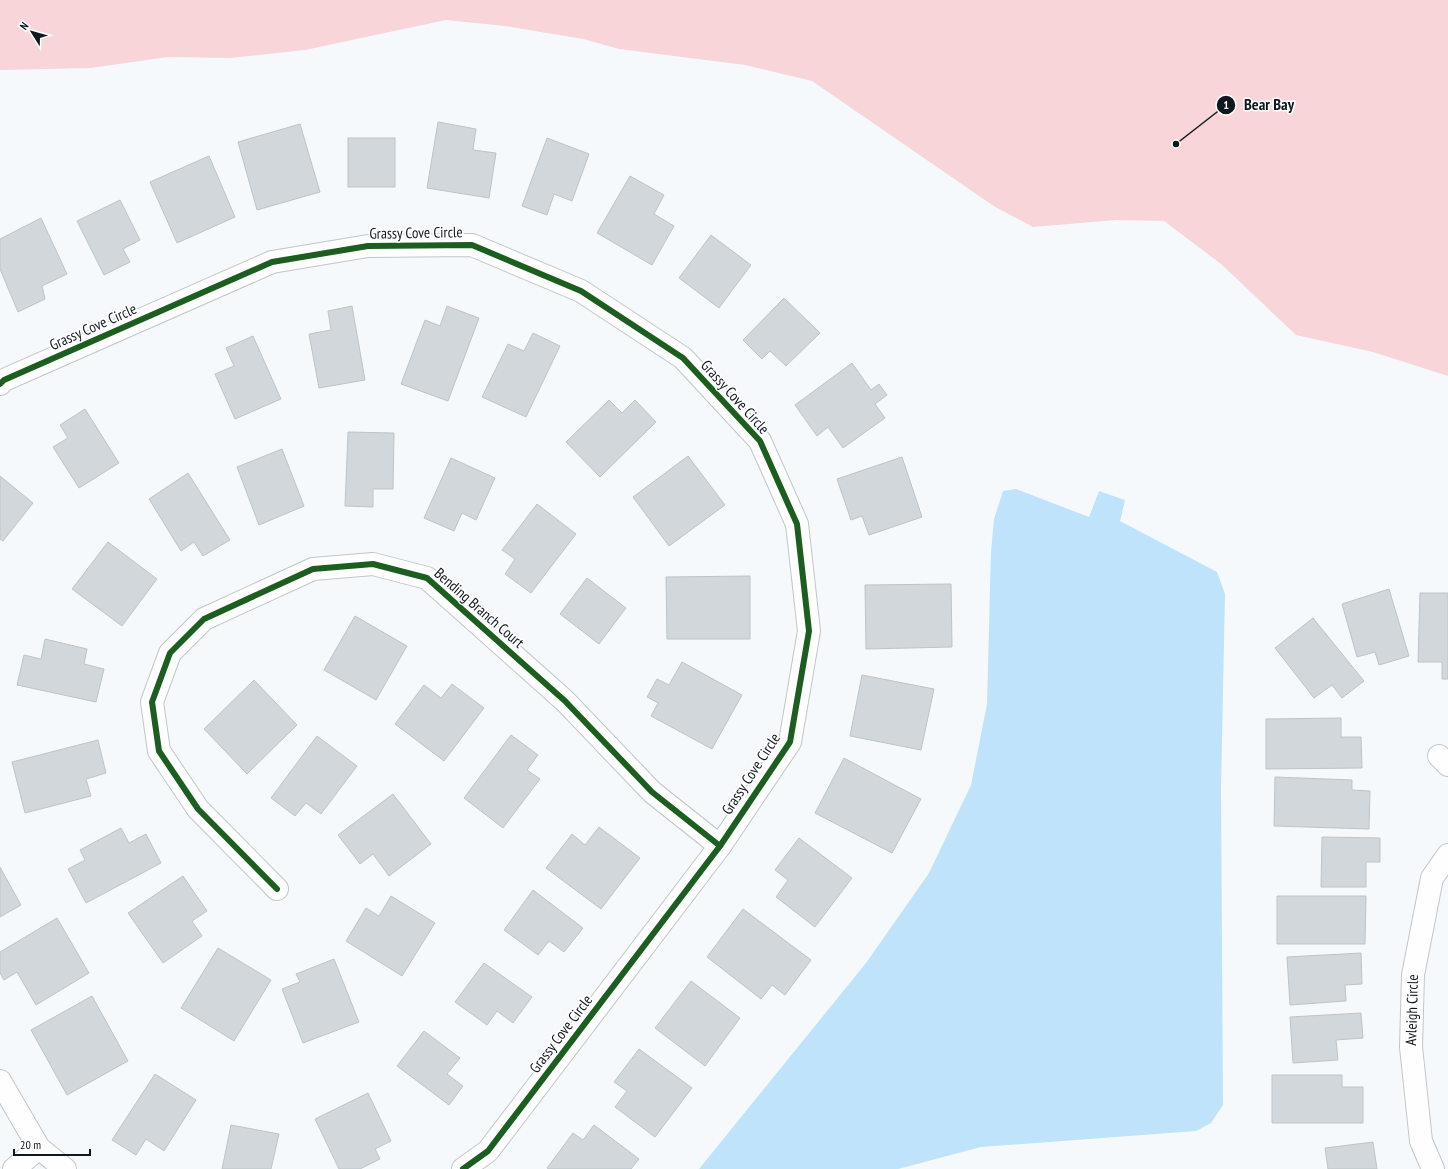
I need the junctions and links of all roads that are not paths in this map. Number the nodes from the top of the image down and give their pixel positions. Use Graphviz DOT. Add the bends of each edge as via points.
graph roads {
  1 [pos="1,380"];
  2 [pos="720,846"];
  3 [pos="1448,855"];
  4 [pos="277,889"];
  5 [pos="0,1080"];
  6 [pos="39,1148"];
  7 [pos="14,1169"];
  8 [pos="65,1169"];
  9 [pos="463,1169"];
  10 [pos="1434,1169"];
  1 -- 2 [label="street, Grassy Cove Circle" via="272,262 368,246 472,245 587,295 682,358 760,441 797,524 809,631 790,742"];
  2 -- 4 [label="street, Bending Branch Court" via="652,792 566,701 426,578 373,564 313,569 204,619 170,653 152,702 159,751 189,796 198,809"];
  2 -- 9 [label="street, Grassy Cove Circle" via="488,1151"];
  3 -- 10 [label="street, Avleigh Circle" via="1432,878 1413,975 1411,1047 1421,1140"];
  5 -- 6 [label="street"];
  6 -- 7 [label="street"];
  6 -- 8 [label="street"];
}
